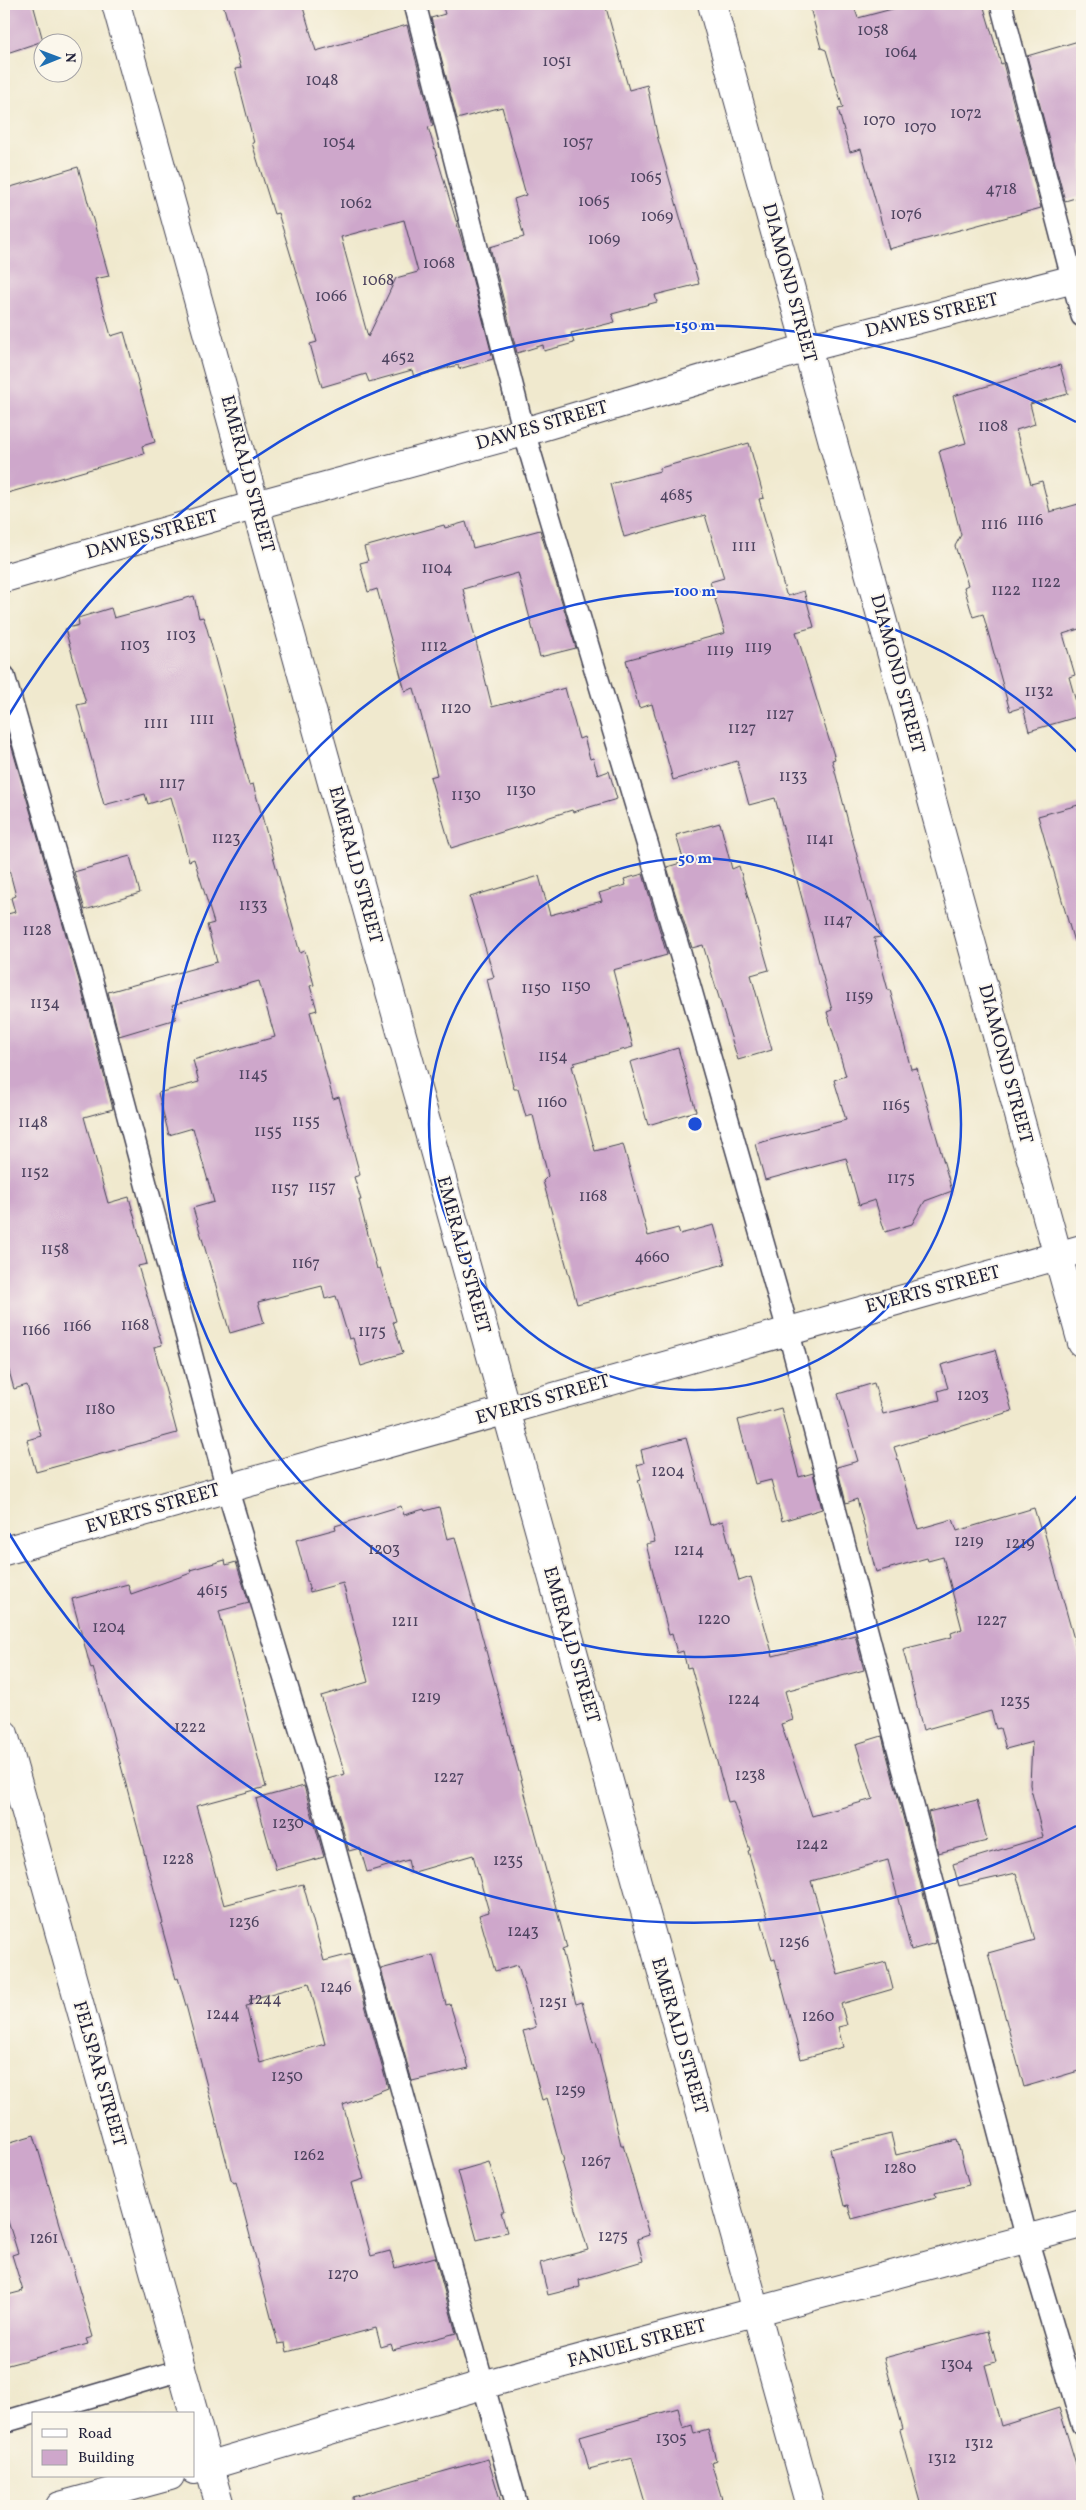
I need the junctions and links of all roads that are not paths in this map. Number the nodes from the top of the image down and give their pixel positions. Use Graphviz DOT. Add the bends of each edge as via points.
graph roads {
  1 [pos="116,4"];
  2 [pos="415,4"];
  3 [pos="712,4"];
  4 [pos="1001,4"];
  5 [pos="1077,278"];
  6 [pos="1082,316"];
  7 [pos="806,348"];
  8 [pos="524,432"];
  9 [pos="256,505"];
  10 [pos="4,578"];
  11 [pos="4,676"];
  12 [pos="1070,1253"];
  13 [pos="788,1330"];
  14 [pos="1082,1343"];
  15 [pos="506,1410"];
  16 [pos="227,1488"];
  17 [pos="4,1551"];
  18 [pos="4,1734"];
  19 [pos="1082,2224"];
  20 [pos="1027,2238"];
  21 [pos="756,2312"];
  22 [pos="181,2370"];
  23 [pos="482,2385"];
  24 [pos="38,2412"];
  25 [pos="193,2412"];
  26 [pos="32,2414"];
  27 [pos="4,2422"];
  28 [pos="195,2422"];
  29 [pos="1082,2424"];
  30 [pos="201,2468"];
  31 [pos="163,2478"];
  32 [pos="60,2506"];
  33 [pos="220,2506"];
  34 [pos="517,2506"];
  35 [pos="810,2506"];
  1 -- 9 [label="street, EMERALD STREET"];
  2 -- 8 [label="lane"];
  3 -- 7 [label="street, DIAMOND STREET"];
  4 -- 5 [label="lane"];
  5 -- 6 [label="lane"];
  5 -- 7 [label="street, DAWES STREET"];
  7 -- 8 [label="street, DAWES STREET"];
  7 -- 12 [label="street, DIAMOND STREET"];
  8 -- 9 [label="street, DAWES STREET"];
  8 -- 13 [label="lane" via="684,964"];
  9 -- 10 [label="street, DAWES STREET"];
  9 -- 15 [label="street, EMERALD STREET"];
  11 -- 16 [label="lane" via="92,980"];
  12 -- 13 [label="street, EVERTS STREET"];
  12 -- 14 [label="street, DIAMOND STREET"];
  13 -- 15 [label="street, EVERTS STREET"];
  13 -- 20 [label="lane"];
  15 -- 16 [label="street, EVERTS STREET"];
  15 -- 21 [label="street, EMERALD STREET"];
  16 -- 17 [label="street, EVERTS STREET"];
  16 -- 23 [label="lane" via="322,1802"];
  18 -- 22 [label="street, FELSPAR STREET"];
  19 -- 20 [label="street, FANUEL STREET"];
  20 -- 21 [label="street, FANUEL STREET"];
  20 -- 29 [label="lane"];
  21 -- 23 [label="street, FANUEL STREET"];
  21 -- 35 [label="street, EMERALD STREET"];
  22 -- 24 [label="lane"];
  22 -- 25 [label="street, FELSPAR STREET"];
  23 -- 30 [label="street, FANUEL STREET"];
  23 -- 34 [label="lane"];
  26 -- 27 [label="lane"];
  28 -- 30 [label="street, FELSPAR STREET"];
  30 -- 33 [label="street, FELSPAR STREET"];
  31 -- 32 [label="street"];
}
